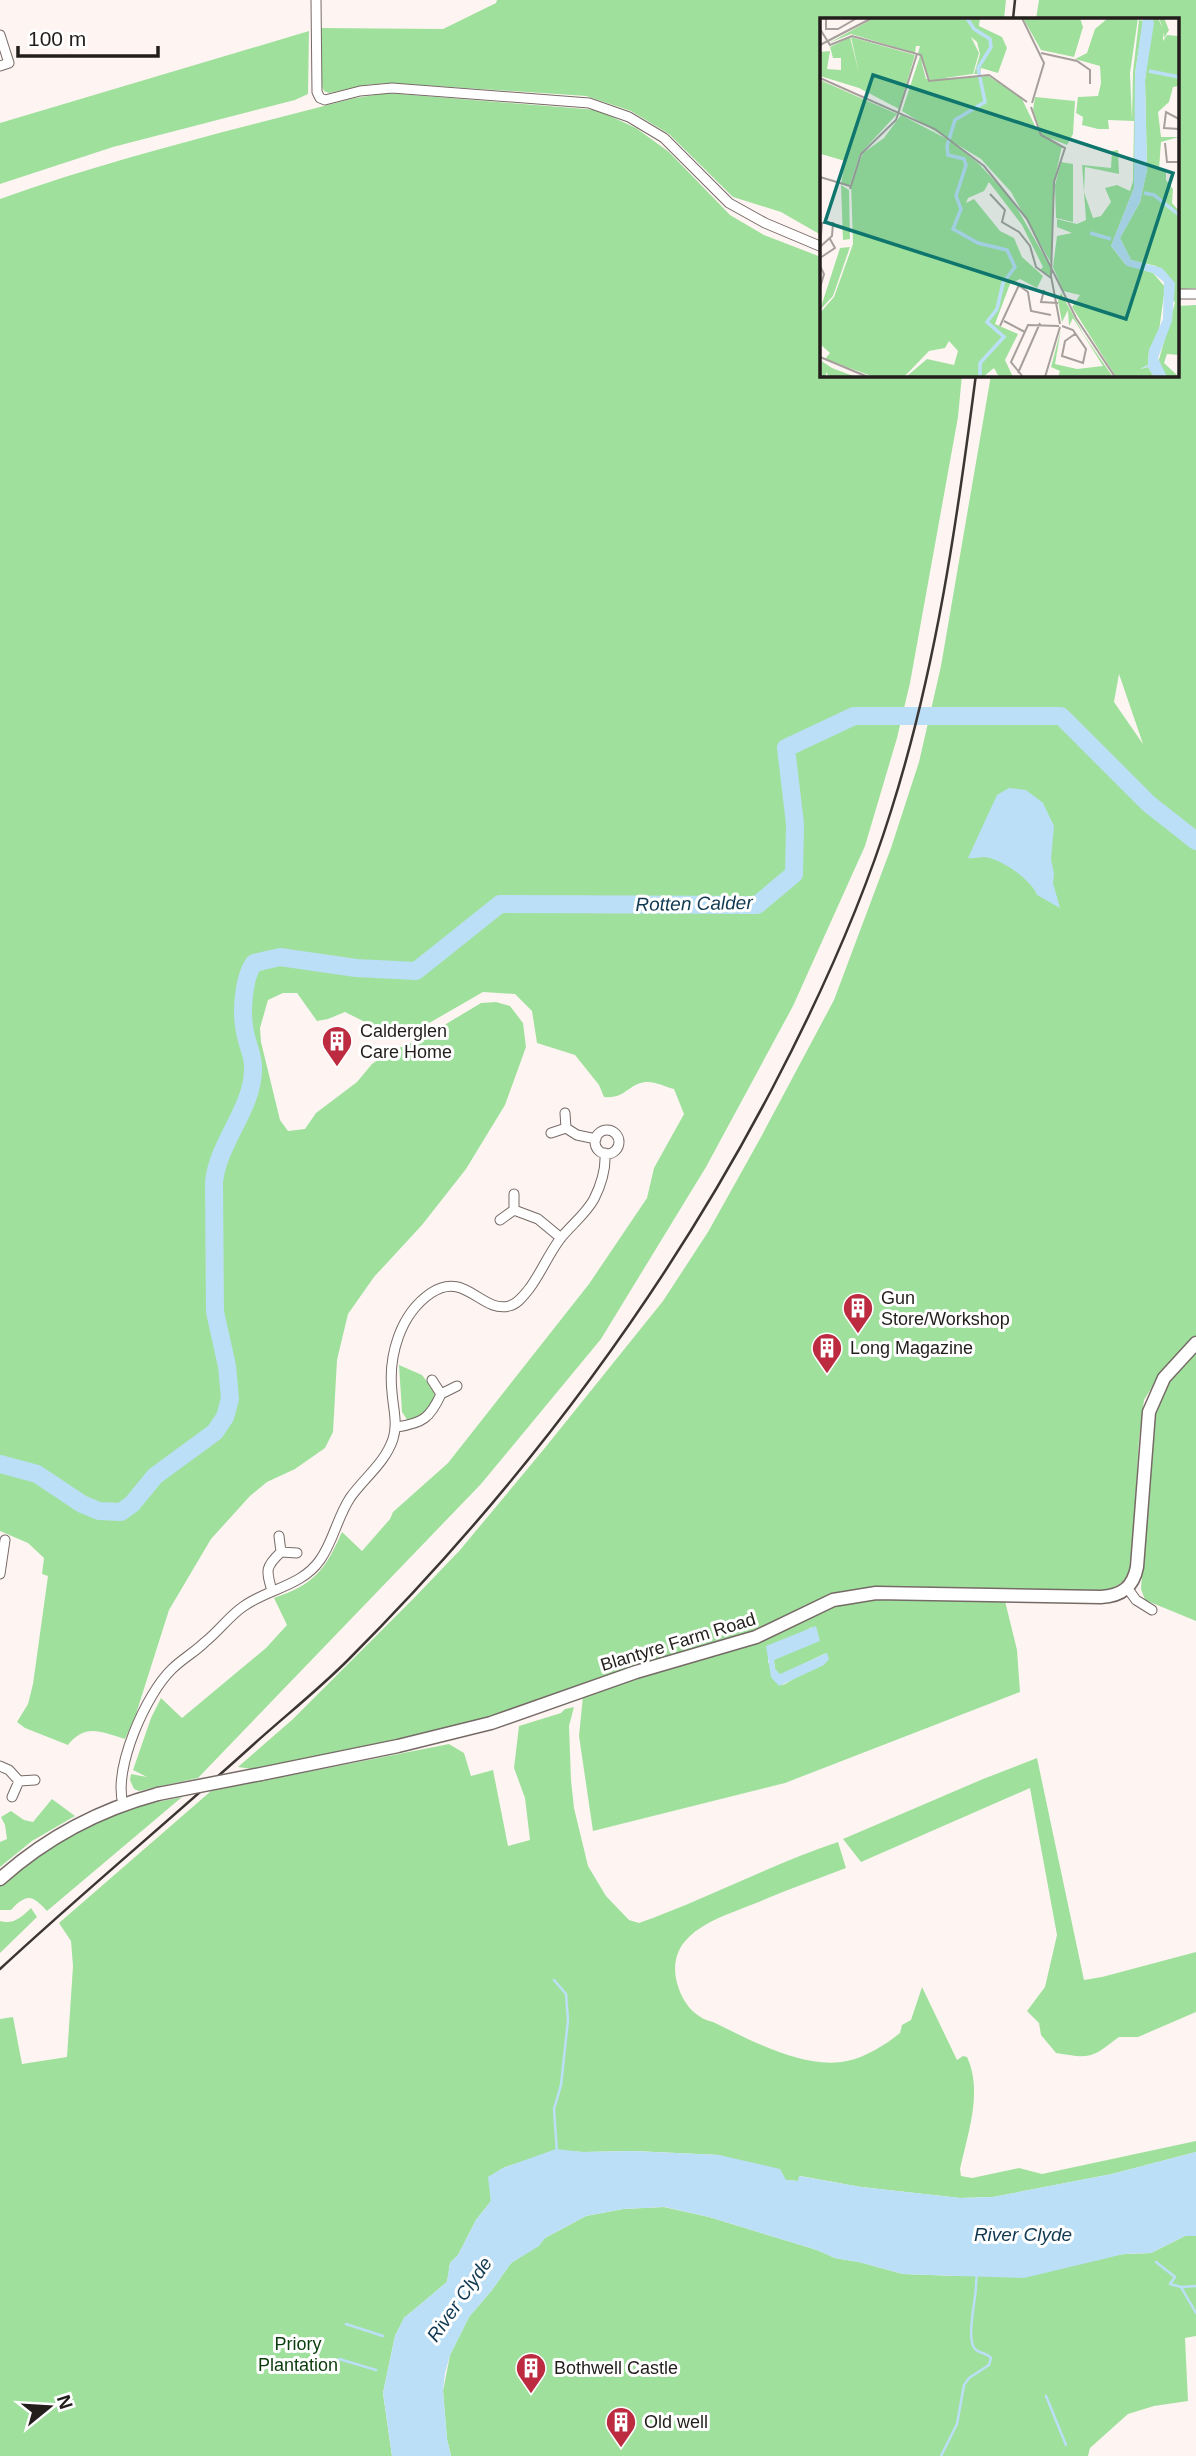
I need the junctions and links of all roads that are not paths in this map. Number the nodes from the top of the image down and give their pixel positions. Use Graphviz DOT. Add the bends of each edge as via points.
graph roads {
  1 [pos="316,0"];
  2 [pos="0,36"];
  3 [pos="0,66"];
  4 [pos="820,247"];
  5 [pos="1178,294"];
  6 [pos="1196,294"];
  7 [pos="565,1113"];
  8 [pos="566,1128"];
  9 [pos="551,1133"];
  10 [pos="596,1139"];
  11 [pos="605,1153"];
  12 [pos="513,1194"];
  13 [pos="514,1210"];
  14 [pos="500,1220"];
  15 [pos="561,1238"];
  16 [pos="1196,1343"];
  17 [pos="432,1380"];
  18 [pos="457,1386"];
  19 [pos="441,1394"];
  20 [pos="397,1427"];
  21 [pos="279,1536"];
  22 [pos="5,1540"];
  23 [pos="281,1552"];
  24 [pos="298,1553"];
  25 [pos="0,1574"];
  26 [pos="1128,1588"];
  27 [pos="272,1591"];
  28 [pos="1152,1610"];
  29 [pos="0,1766"];
  30 [pos="35,1780"];
  31 [pos="19,1781"];
  32 [pos="12,1797"];
  33 [pos="123,1804"];
  34 [pos="0,1879"];
  1 -- 4 [label="street" via="320,98 392,88 589,103 629,117 664,138 729,203"];
  2 -- 3 [label="street" via="9,63"];
  5 -- 6 [label="street"];
  7 -- 8 [label="street"];
  8 -- 9 [label="street"];
  8 -- 10 [label="street"];
  10 -- 11 [label="street" via="598,1149"];
  10 -- 11 [label="street" via="604,1130 618,1136 618,1147"];
  11 -- 15 [label="street" via="605,1170 592,1202"];
  12 -- 13 [label="street"];
  13 -- 14 [label="street"];
  13 -- 15 [label="street" via="538,1219"];
  15 -- 20 [label="street" via="534,1282 510,1306 498,1306 454,1286 440,1287 418,1304 400,1332 393,1354 390,1375"];
  16 -- 26 [label="main road" via="1164,1378 1149,1412 1137,1567"];
  17 -- 19 [label="street"];
  18 -- 19 [label="street"];
  19 -- 20 [label="street" via="426,1418"];
  20 -- 27 [label="street" via="386,1456 338,1519 321,1560 296,1581"];
  21 -- 23 [label="street"];
  22 -- 25 [label="street"];
  23 -- 24 [label="street"];
  23 -- 27 [label="street" via="268,1565"];
  26 -- 28 [label="street"];
  26 -- 33 [label="main road, Blantyre Farm Road, bridge" via="1101,1597 876,1593 841,1597 756,1637 626,1675 491,1723"];
  27 -- 33 [label="street" via="243,1606 171,1670 152,1696 127,1755 120,1783"];
  29 -- 31 [label="street"];
  30 -- 31 [label="street"];
  31 -- 32 [label="street"];
  33 -- 34 [label="main road, Blantyre Farm Road" via="57,1835"];
}
